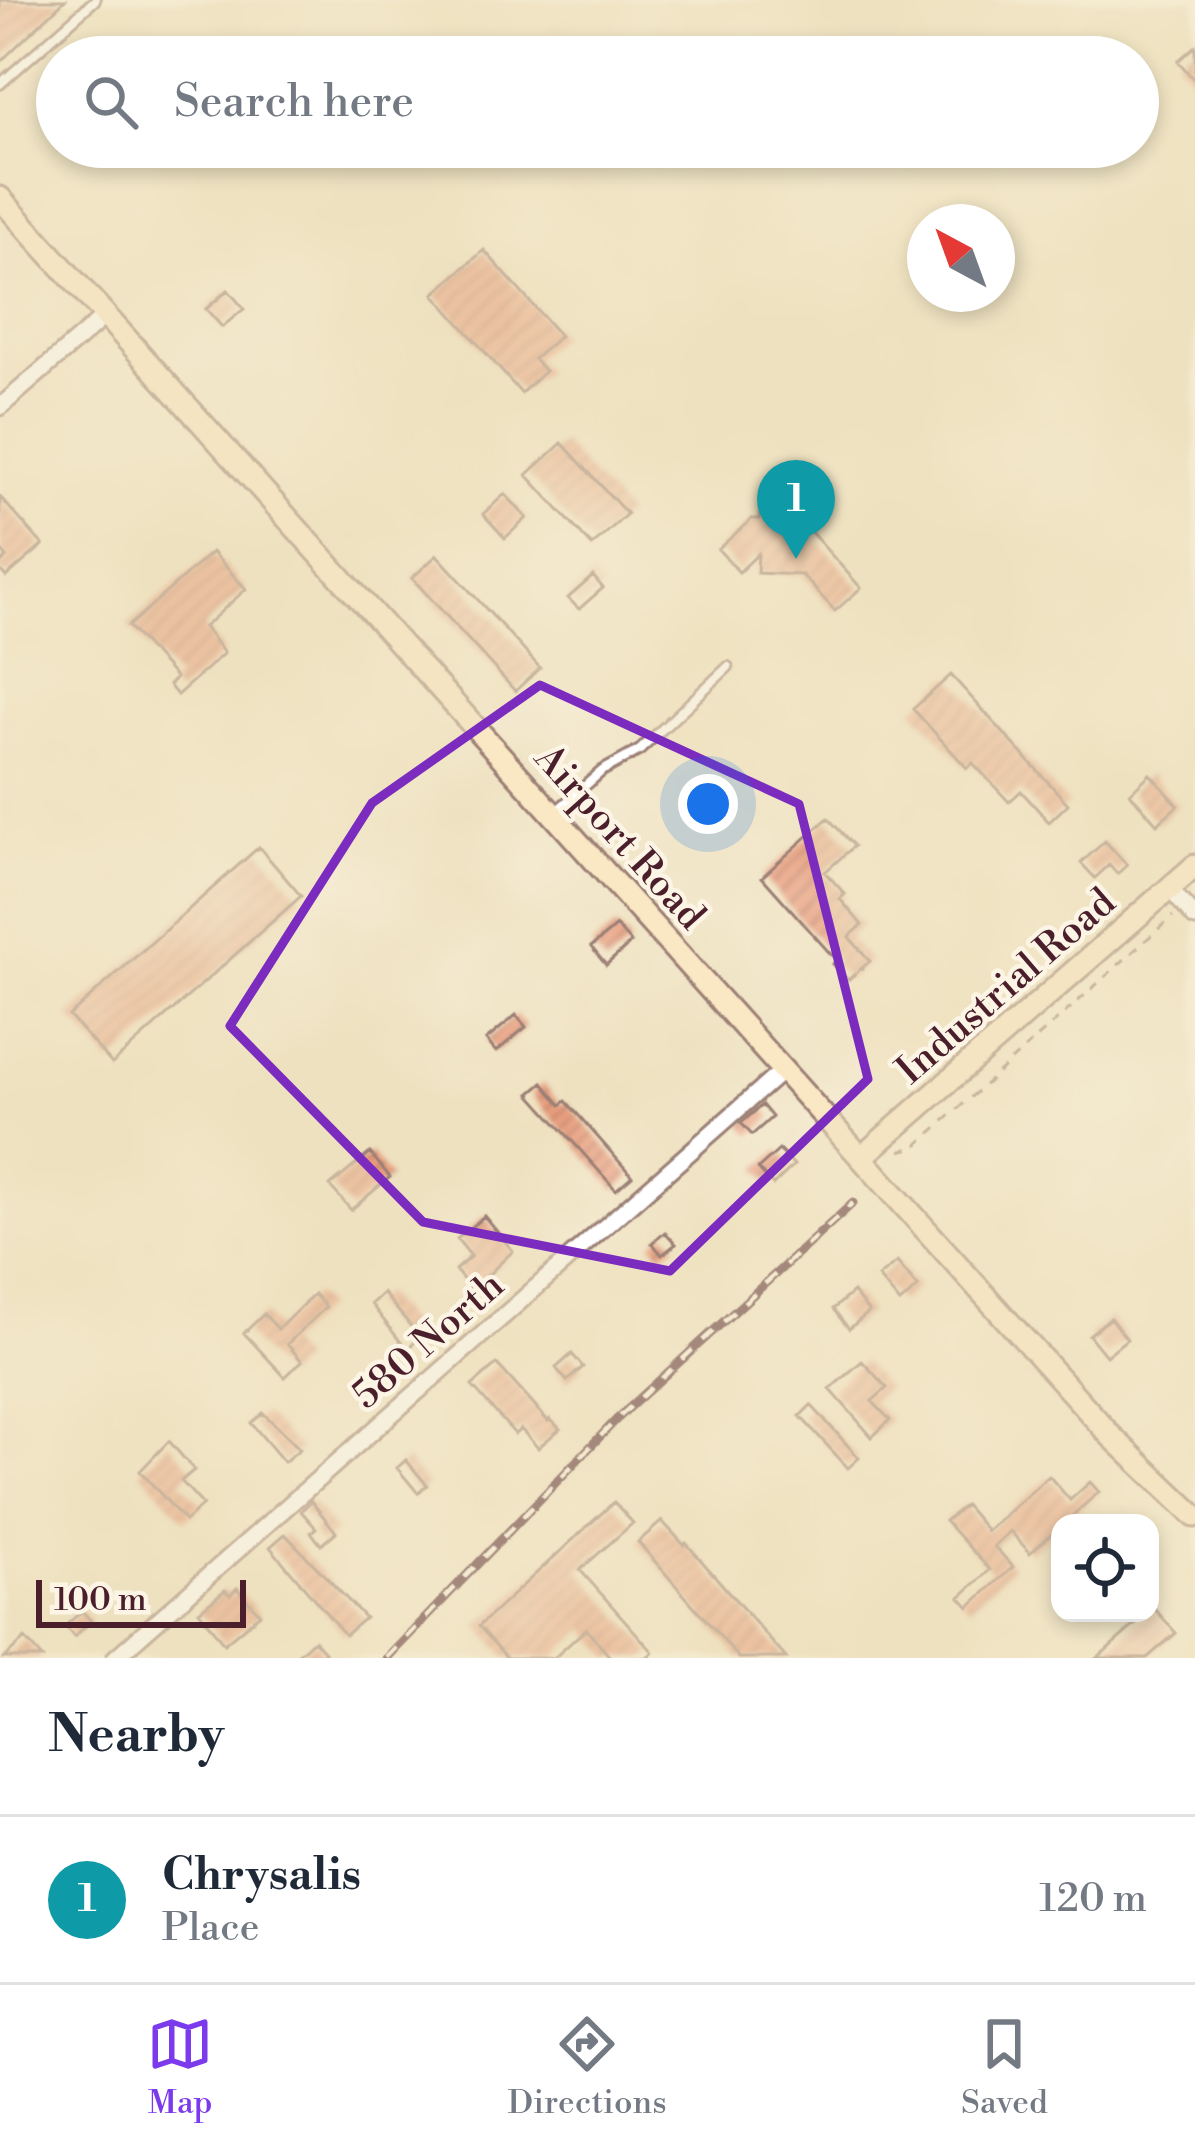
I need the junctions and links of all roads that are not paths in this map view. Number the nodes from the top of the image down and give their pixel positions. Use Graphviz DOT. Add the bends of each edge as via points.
graph roads {
  1 [pos="95,0"];
  2 [pos="54,36"];
  3 [pos="36,52"];
  4 [pos="0,84"];
  5 [pos="0,198"];
  6 [pos="106,315"];
  7 [pos="0,407"];
  8 [pos="728,667"];
  9 [pos="553,814"];
  10 [pos="1195,866"];
  11 [pos="1169,889"];
  12 [pos="1195,918"];
  13 [pos="783,1070"];
  14 [pos="862,1157"];
  15 [pos="1195,1516"];
  16 [pos="115,1658"];
  1 -- 2 [label="lane"];
  3 -- 4 [label="lane"];
  5 -- 6 [label="street, Airport Road"];
  6 -- 7 [label="street"];
  6 -- 9 [label="street, Airport Road"];
  8 -- 9 [label="lane" via="640,750"];
  9 -- 13 [label="street, Airport Road"];
  10 -- 11 [label="street, Industrial Road"];
  11 -- 12 [label="street"];
  11 -- 14 [label="street, Industrial Road"];
  13 -- 14 [label="street, Airport Road"];
  13 -- 16 [label="street, 580 North"];
  14 -- 15 [label="street, Airport Road" via="1111,1436"];
}
